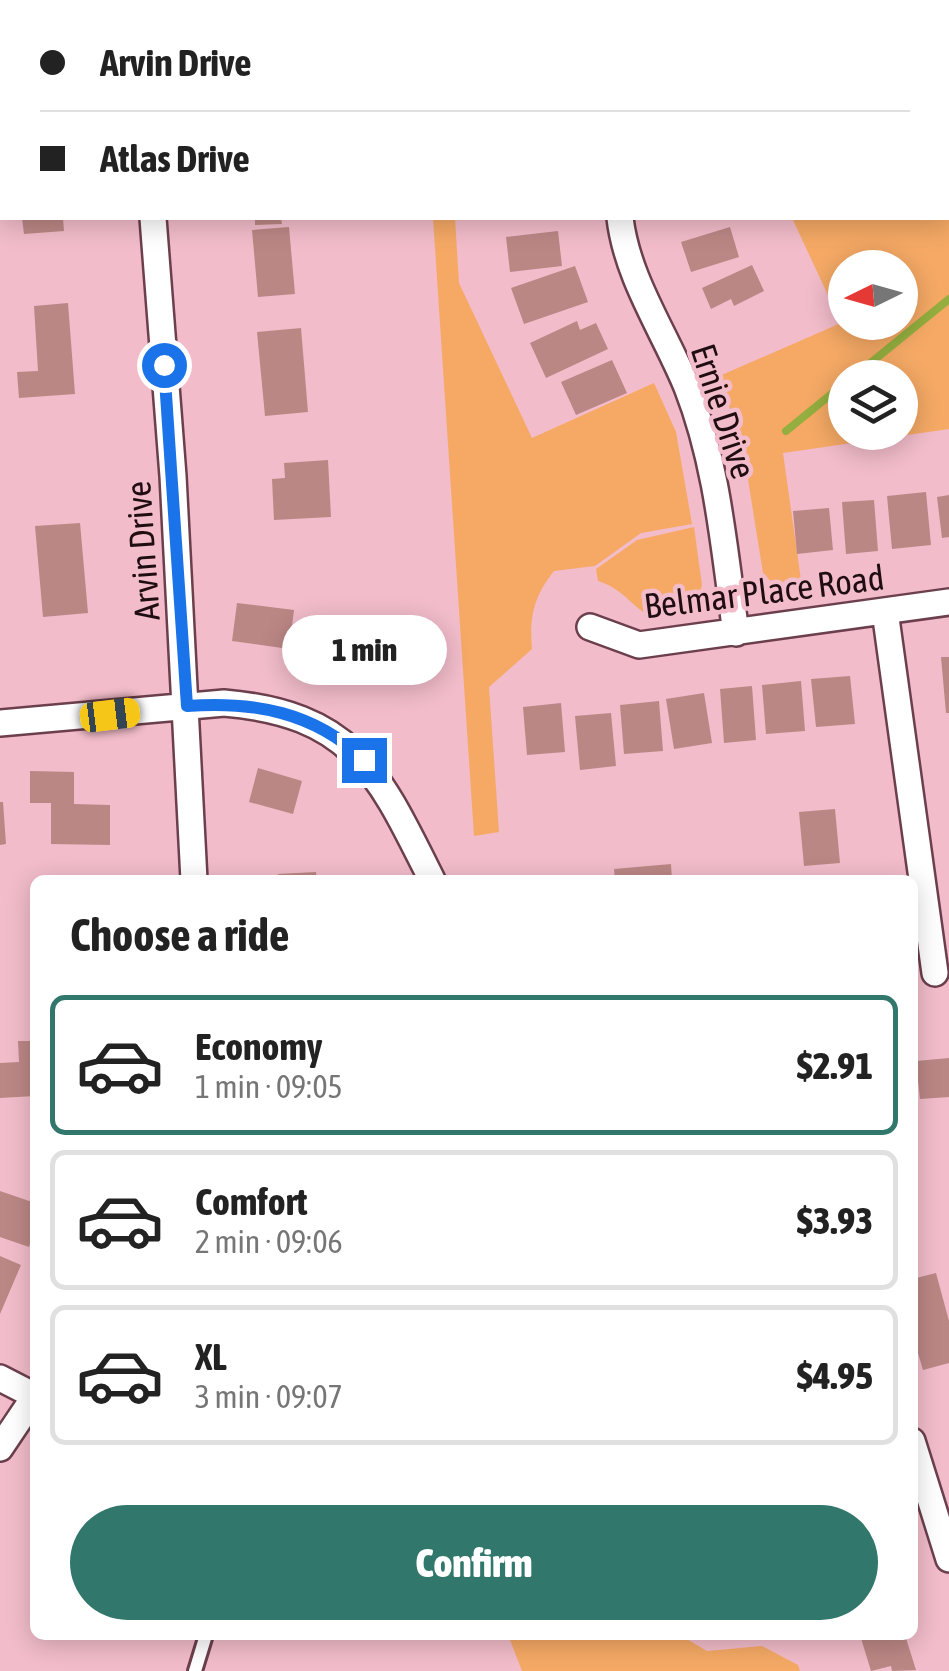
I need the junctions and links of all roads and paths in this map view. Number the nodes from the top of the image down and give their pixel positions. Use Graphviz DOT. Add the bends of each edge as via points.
graph roads {
  1 [pos="154,220"];
  2 [pos="620,220"];
  3 [pos="949,602"];
  4 [pos="885,611"];
  5 [pos="590,627"];
  6 [pos="736,634"];
  7 [pos="187,706"];
  8 [pos="0,723"];
  9 [pos="194,875"];
  10 [pos="430,875"];
  11 [pos="932,974"];
  12 [pos="0,1378"];
  13 [pos="30,1393"];
  14 [pos="30,1403"];
  15 [pos="0,1448"];
  16 [pos="918,1460"];
  17 [pos="949,1559"];
  18 [pos="204,1640"];
  19 [pos="195,1671"];
  1 -- 7 [label="street, Arvin Drive"];
  2 -- 6 [label="street, Ernie Drive" via="624,249 687,387 711,461"];
  3 -- 4 [label="street, Belmar Place Road"];
  4 -- 6 [label="street, Belmar Place Road"];
  4 -- 11 [label="street"];
  5 -- 6 [label="street, Belmar Place Road" via="638,645"];
  7 -- 8 [label="street"];
  7 -- 9 [label="street, Arvin Drive"];
  7 -- 10 [label="street" via="260,706 300,718 351,748 394,804"];
  12 -- 13 [label="street"];
  14 -- 15 [label="street"];
  16 -- 17 [label="street"];
  18 -- 19 [label="lane"];
}
